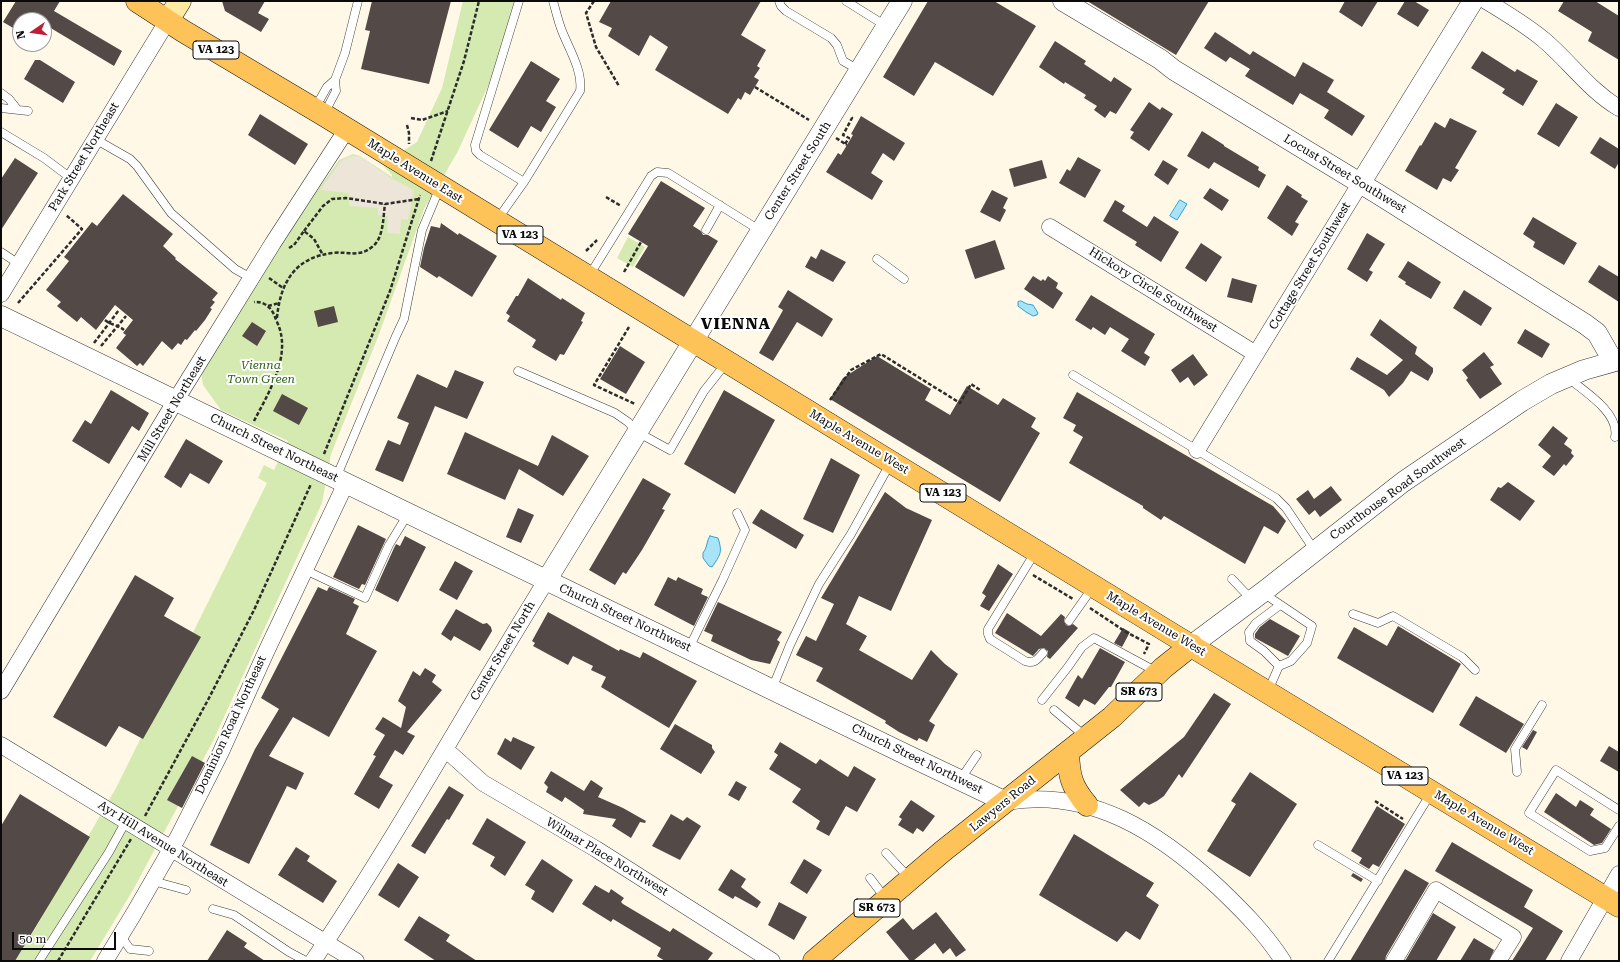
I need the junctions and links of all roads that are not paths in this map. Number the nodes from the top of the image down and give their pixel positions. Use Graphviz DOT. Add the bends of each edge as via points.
graph roads {
  1 [pos="137,1"];
  2 [pos="180,1"];
  3 [pos="358,1"];
  4 [pos="519,1"];
  5 [pos="553,1"];
  6 [pos="780,1"];
  7 [pos="846,1"];
  8 [pos="902,1"];
  9 [pos="1063,1"];
  10 [pos="1472,1"];
  11 [pos="1486,1"];
  12 [pos="168,20"];
  13 [pos="886,26"];
  14 [pos="860,70"];
  15 [pos="1,93"];
  16 [pos="1,108"];
  17 [pos="1619,108"];
  18 [pos="16,109"];
  19 [pos="28,111"];
  20 [pos="319,112"];
  21 [pos="347,129"];
  22 [pos="1,132"];
  23 [pos="95,139"];
  24 [pos="72,179"];
  25 [pos="433,182"];
  26 [pos="524,182"];
  27 [pos="1360,184"];
  28 [pos="720,205"];
  29 [pos="496,220"];
  30 [pos="1050,227"];
  31 [pos="706,230"];
  32 [pos="761,231"];
  33 [pos="1,252"];
  34 [pos="878,258"];
  35 [pos="19,264"];
  36 [pos="589,276"];
  37 [pos="251,278"];
  38 [pos="904,279"];
  39 [pos="1,294"];
  40 [pos="1,316"];
  41 [pos="694,340"];
  42 [pos="1256,354"];
  43 [pos="1616,360"];
  44 [pos="728,361"];
  45 [pos="518,371"];
  46 [pos="1073,375"];
  47 [pos="1567,377"];
  48 [pos="176,400"];
  49 [pos="637,432"];
  50 [pos="1615,437"];
  51 [pos="1197,450"];
  52 [pos="892,462"];
  53 [pos="341,481"];
  54 [pos="737,513"];
  55 [pos="408,514"];
  56 [pos="1036,550"];
  57 [pos="1315,551"];
  58 [pos="305,570"];
  59 [pos="1232,579"];
  60 [pos="546,581"];
  61 [pos="1094,586"];
  62 [pos="1258,596"];
  63 [pos="1280,605"];
  64 [pos="1353,614"];
  65 [pos="1069,621"];
  66 [pos="1192,645"];
  67 [pos="688,648"];
  68 [pos="1044,653"];
  69 [pos="1279,666"];
  70 [pos="1475,670"];
  71 [pos="1158,673"];
  72 [pos="772,689"];
  73 [pos="1,692"];
  74 [pos="1268,692"];
  75 [pos="1042,700"];
  76 [pos="1542,705"];
  77 [pos="1054,710"];
  78 [pos="1086,737"];
  79 [pos="1,745"];
  80 [pos="445,749"];
  81 [pos="1068,752"];
  82 [pos="977,755"];
  83 [pos="1517,772"];
  84 [pos="960,780"];
  85 [pos="1432,792"];
  86 [pos="1006,802"];
  87 [pos="1087,805"];
  88 [pos="1619,810"];
  89 [pos="126,821"];
  90 [pos="1619,826"];
  91 [pos="1318,845"];
  92 [pos="172,849"];
  93 [pos="886,853"];
  94 [pos="1619,874"];
  95 [pos="870,878"];
  96 [pos="910,880"];
  97 [pos="153,881"];
  98 [pos="1378,881"];
  99 [pos="186,890"];
  100 [pos="887,900"];
  101 [pos="1612,902"];
  102 [pos="213,909"];
  103 [pos="121,936"];
  104 [pos="326,942"];
  105 [pos="149,951"];
  106 [pos="39,961"];
  107 [pos="105,961"];
  108 [pos="306,961"];
  109 [pos="313,961"];
  110 [pos="356,961"];
  111 [pos="772,961"];
  112 [pos="814,961"];
  113 [pos="1283,961"];
  114 [pos="1328,961"];
  115 [pos="1394,961"];
  116 [pos="1498,961"];
  117 [pos="1569,961"];
  1 -- 12 [label="main road, Maple Avenue East / VA 123"];
  2 -- 12 [label="main road"];
  3 -- 20 [label="lane" via="336,80 336,91"];
  4 -- 26 [label="lane" via="475,145 480,155"];
  5 -- 26 [label="lane" via="579,73 580,91"];
  6 -- 14 [label="lane" via="786,11 831,38 837,45 843,61"];
  7 -- 13 [label="lane"];
  8 -- 13 [label="street, Center Street South"];
  9 -- 27 [label="street, Locust Street Southwest"];
  10 -- 27 [label="street, Cottage Street Southwest"];
  11 -- 17 [label="street" via="1544,40 1595,90"];
  12 -- 20 [label="main road, Maple Avenue East / VA 123"];
  12 -- 23 [label="street, Park Street Northeast"];
  13 -- 14 [label="street, Center Street South"];
  14 -- 32 [label="street, Center Street South"];
  15 -- 18 [label="lane"];
  16 -- 18 [label="lane"];
  18 -- 19 [label="lane"];
  20 -- 21 [label="main road, Maple Avenue East / VA 123"];
  21 -- 25 [label="main road, Maple Avenue East / VA 123"];
  21 -- 37 [label="street, Mill Street Northeast"];
  22 -- 24 [label="lane" via="44,158"];
  23 -- 24 [label="street, Park Street Northeast"];
  23 -- 37 [label="lane" via="130,159 171,214 235,269"];
  24 -- 35 [label="street, Park Street Northeast"];
  25 -- 29 [label="main road, Maple Avenue East / VA 123"];
  25 -- 53 [label="lane" via="404,319"];
  26 -- 29 [label="lane"];
  27 -- 42 [label="street, Cottage Street Southwest"];
  27 -- 43 [label="street, Locust Street Southwest" via="1586,324 1597,333"];
  28 -- 31 [label="lane"];
  28 -- 32 [label="lane"];
  28 -- 36 [label="lane" via="668,173 658,172 651,176 634,201"];
  29 -- 36 [label="main road, Maple Avenue East / VA 123"];
  30 -- 42 [label="street, Hickory Circle Southwest"];
  32 -- 41 [label="street, Center Street South"];
  33 -- 35 [label="lane"];
  34 -- 38 [label="lane"];
  35 -- 39 [label="street, Park Street Northeast"];
  36 -- 41 [label="main road, Maple Avenue East / VA 123"];
  37 -- 48 [label="street, Mill Street Northeast"];
  40 -- 48 [label="street, Church Street Northeast"];
  41 -- 44 [label="main road, Maple Avenue West / VA 123"];
  41 -- 49 [label="street, Center Street North"];
  42 -- 51 [label="street, Cottage Street Southwest"];
  43 -- 47 [label="street, Courthouse Road Southwest"];
  44 -- 49 [label="lane" via="704,391 670,450"];
  44 -- 52 [label="main road, Maple Avenue West / VA 123"];
  45 -- 49 [label="lane" via="615,413"];
  46 -- 51 [label="lane"];
  47 -- 50 [label="lane" via="1608,413 1616,427"];
  47 -- 57 [label="street, Courthouse Road Southwest" via="1522,401 1419,471"];
  48 -- 53 [label="street, Church Street Northeast"];
  48 -- 73 [label="street, Mill Street Northeast"];
  49 -- 60 [label="street, Center Street North"];
  51 -- 57 [label="lane" via="1276,498 1286,508"];
  52 -- 56 [label="main road, Maple Avenue West / VA 123"];
  52 -- 72 [label="lane" via="819,584"];
  53 -- 55 [label="street, Church Street Northeast"];
  53 -- 58 [label="street, Dominion Road Northeast"];
  54 -- 67 [label="lane" via="745,530"];
  55 -- 58 [label="lane" via="389,545 365,598"];
  55 -- 60 [label="street, Church Street Northeast"];
  56 -- 61 [label="main road, Maple Avenue West / VA 123"];
  56 -- 68 [label="lane" via="988,629 988,634 990,639 1025,661 1036,661"];
  57 -- 62 [label="street, Courthouse Road Southwest"];
  58 -- 92 [label="street, Dominion Road Northeast" via="220,754"];
  59 -- 62 [label="lane"];
  60 -- 67 [label="street, Church Street Northwest"];
  60 -- 80 [label="street, Center Street North"];
  61 -- 65 [label="lane"];
  61 -- 66 [label="main road, Maple Avenue West / VA 123"];
  62 -- 63 [label="lane"];
  62 -- 66 [label="street, Courthouse Road Southwest"];
  63 -- 69 [label="lane" via="1256,623 1249,632 1250,641"];
  63 -- 69 [label="lane" via="1312,626 1308,643 1291,661"];
  64 -- 70 [label="lane" via="1378,623 1393,616 1462,658"];
  66 -- 71 [label="main road, Lawyers Road / SR 673"];
  66 -- 74 [label="main road, Maple Avenue West / VA 123"];
  67 -- 72 [label="street, Church Street Northwest"];
  69 -- 74 [label="lane"];
  71 -- 75 [label="lane" via="1094,638 1082,647"];
  71 -- 78 [label="main road, Lawyers Road / SR 673" via="1129,702"];
  72 -- 84 [label="street, Church Street Northwest"];
  74 -- 85 [label="main road, Maple Avenue West / VA 123"];
  76 -- 83 [label="lane" via="1515,749"];
  77 -- 78 [label="lane"];
  78 -- 81 [label="main road, Lawyers Road / SR 673"];
  79 -- 89 [label="street, Ayr Hill Avenue Northeast"];
  80 -- 104 [label="street, Center Street North"];
  80 -- 111 [label="street, Wilmar Place Northwest" via="483,783 608,856"];
  81 -- 86 [label="main road, Lawyers Road / SR 673"];
  81 -- 87 [label="main road" via="1070,778 1075,790"];
  82 -- 84 [label="lane"];
  84 -- 86 [label="street, Church Street Northwest"];
  85 -- 98 [label="lane"];
  85 -- 101 [label="main road, Maple Avenue West / VA 123"];
  86 -- 87 [label="street" via="1038,798"];
  86 -- 96 [label="main road, Lawyers Road / SR 673"];
  87 -- 113 [label="street" via="1122,819 1166,844 1192,863 1248,915"];
  88 -- 90 [label="lane" via="1556,770 1529,814 1590,851 1605,848"];
  89 -- 92 [label="street, Ayr Hill Avenue Northeast"];
  89 -- 106 [label="lane"];
  91 -- 98 [label="lane"];
  92 -- 97 [label="street, Dominion Road Northeast"];
  92 -- 104 [label="street, Ayr Hill Avenue Northeast"];
  93 -- 96 [label="lane"];
  94 -- 101 [label="street"];
  95 -- 100 [label="lane"];
  96 -- 100 [label="main road, Lawyers Road / SR 673"];
  97 -- 99 [label="lane"];
  97 -- 103 [label="street, Dominion Road Northeast"];
  98 -- 114 [label="lane"];
  100 -- 112 [label="main road, Lawyers Road / SR 673"];
  101 -- 117 [label="street"];
  102 -- 108 [label="lane" via="234,915"];
  103 -- 105 [label="lane" via="130,949"];
  103 -- 107 [label="street, Dominion Road Northeast"];
  104 -- 109 [label="street, Center Street North"];
  104 -- 110 [label="street, Ayr Hill Avenue Northeast"];
  115 -- 116 [label="street" via="1436,890 1513,937"];
}
